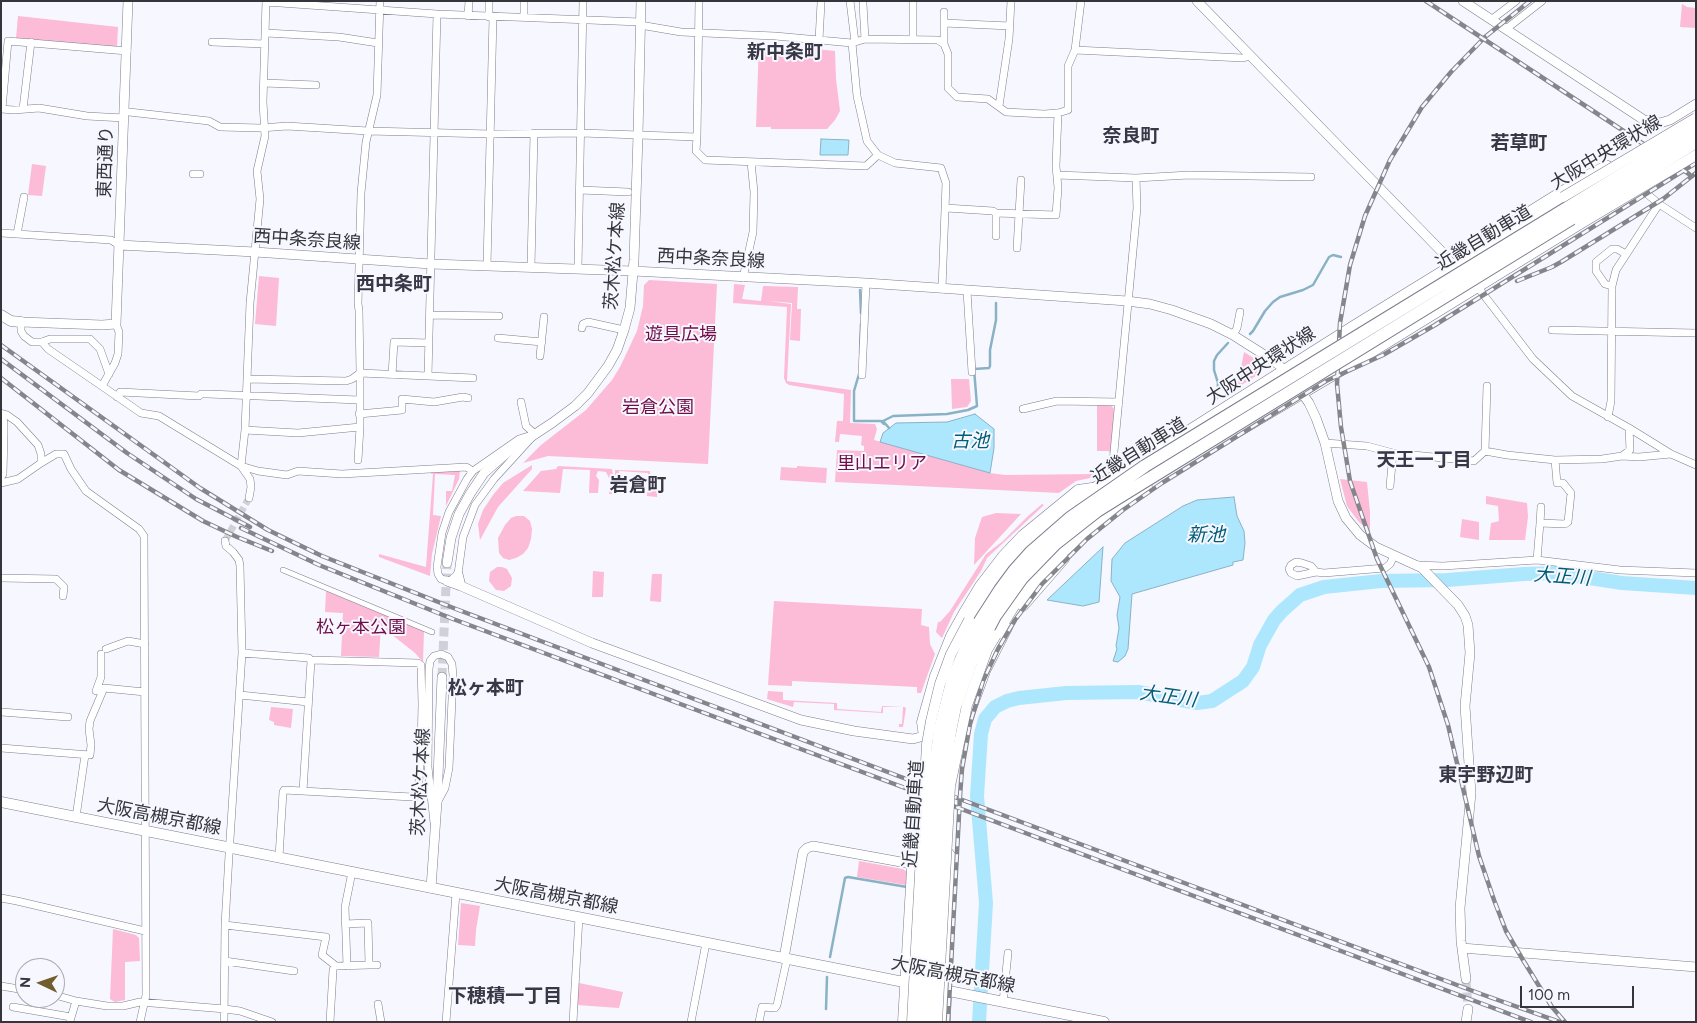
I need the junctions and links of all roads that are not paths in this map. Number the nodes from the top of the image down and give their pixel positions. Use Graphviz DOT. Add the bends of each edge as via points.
graph roads {
  1 [pos="128,1"];
  2 [pos="380,1"];
  3 [pos="469,1"];
  4 [pos="489,1"];
  5 [pos="524,1"];
  6 [pos="583,1"];
  7 [pos="640,1"];
  8 [pos="699,1"];
  9 [pos="850,1"];
  10 [pos="913,1"];
  11 [pos="1011,1"];
  12 [pos="1081,1"];
  13 [pos="1197,1"];
  14 [pos="1463,1"];
  15 [pos="1516,1"];
  16 [pos="1542,1"];
  17 [pos="266,2"];
  18 [pos="821,3"];
  19 [pos="863,4"];
  20 [pos="1476,5"];
  21 [pos="380,10"];
  22 [pos="944,12"];
  23 [pos="437,14"];
  24 [pos="468,16"];
  25 [pos="490,17"];
  26 [pos="524,17"];
  27 [pos="582,20"];
  28 [pos="1491,20"];
  29 [pos="944,23"];
  30 [pos="640,24"];
  31 [pos="1010,26"];
  32 [pos="1506,29"];
  33 [pos="698,32"];
  34 [pos="266,33"];
  35 [pos="865,39"];
  36 [pos="913,39"];
  37 [pos="819,40"];
  38 [pos="31,42"];
  39 [pos="212,42"];
  40 [pos="378,43"];
  41 [pos="853,43"];
  42 [pos="265,44"];
  43 [pos="944,44"];
  44 [pos="1075,50"];
  45 [pos="126,51"];
  46 [pos="1250,56"];
  47 [pos="264,83"];
  48 [pos="316,85"];
  49 [pos="1696,104"];
  50 [pos="999,106"];
  51 [pos="2,109"];
  52 [pos="23,109"];
  53 [pos="1058,113"];
  54 [pos="127,115"];
  55 [pos="1696,118"];
  56 [pos="265,127"];
  57 [pos="1696,129"];
  58 [pos="368,131"];
  59 [pos="434,132"];
  60 [pos="534,133"];
  61 [pos="581,133"];
  62 [pos="491,134"];
  63 [pos="638,135"];
  64 [pos="697,137"];
  65 [pos="1696,142"];
  66 [pos="878,155"];
  67 [pos="1696,155"];
  68 [pos="751,162"];
  69 [pos="1057,175"];
  70 [pos="1311,176"];
  71 [pos="1136,178"];
  72 [pos="1021,180"];
  73 [pos="580,190"];
  74 [pos="1643,190"];
  75 [pos="628,192"];
  76 [pos="24,197"];
  77 [pos="1659,204"];
  78 [pos="946,208"];
  79 [pos="996,213"];
  80 [pos="1020,214"];
  81 [pos="1696,228"];
  82 [pos="1,233"];
  83 [pos="18,234"];
  84 [pos="996,236"];
  85 [pos="119,245"];
  86 [pos="1017,248"];
  87 [pos="255,252"];
  88 [pos="1626,254"];
  89 [pos="360,260"];
  90 [pos="431,264"];
  91 [pos="1452,265"];
  92 [pos="487,266"];
  93 [pos="531,267"];
  94 [pos="578,269"];
  95 [pos="633,271"];
  96 [pos="743,278"];
  97 [pos="866,283"];
  98 [pos="1612,286"];
  99 [pos="942,289"];
  100 [pos="1480,290"];
  101 [pos="967,291"];
  102 [pos="1127,300"];
  103 [pos="1453,302"];
  104 [pos="1240,312"];
  105 [pos="1,315"];
  106 [pos="430,315"];
  107 [pos="499,316"];
  108 [pos="544,317"];
  109 [pos="21,322"];
  110 [pos="116,324"];
  111 [pos="582,328"];
  112 [pos="624,330"];
  113 [pos="1552,330"];
  114 [pos="1612,332"];
  115 [pos="1696,333"];
  116 [pos="1233,335"];
  117 [pos="498,338"];
  118 [pos="42,342"];
  119 [pos="542,342"];
  120 [pos="429,343"];
  121 [pos="540,356"];
  122 [pos="1364,357"];
  123 [pos="1284,371"];
  124 [pos="972,372"];
  125 [pos="360,373"];
  126 [pos="109,374"];
  127 [pos="392,375"];
  128 [pos="862,375"];
  129 [pos="428,376"];
  130 [pos="473,378"];
  131 [pos="247,379"];
  132 [pos="1293,381"];
  133 [pos="102,386"];
  134 [pos="1488,386"];
  135 [pos="1302,392"];
  136 [pos="247,396"];
  137 [pos="117,397"];
  138 [pos="468,398"];
  139 [pos="359,400"];
  140 [pos="521,402"];
  141 [pos="1119,402"];
  142 [pos="1023,409"];
  143 [pos="2,413"];
  144 [pos="359,414"];
  145 [pos="1608,417"];
  146 [pos="360,427"];
  147 [pos="1629,428"];
  148 [pos="245,430"];
  149 [pos="535,434"];
  150 [pos="1169,443"];
  151 [pos="1325,443"];
  152 [pos="1485,451"];
  153 [pos="1393,452"];
  154 [pos="1671,454"];
  155 [pos="1622,456"];
  156 [pos="358,460"];
  157 [pos="1555,460"];
  158 [pos="41,463"];
  159 [pos="1696,465"];
  160 [pos="241,466"];
  161 [pos="473,472"];
  162 [pos="1118,473"];
  163 [pos="1,477"];
  164 [pos="1,483"];
  165 [pos="1390,486"];
  166 [pos="1094,488"];
  167 [pos="249,498"];
  168 [pos="1541,507"];
  169 [pos="1540,523"];
  170 [pos="1085,532"];
  171 [pos="225,541"];
  172 [pos="1394,556"];
  173 [pos="1537,560"];
  174 [pos="447,563"];
  175 [pos="1418,566"];
  176 [pos="283,570"];
  177 [pos="1316,572"];
  178 [pos="1696,572"];
  179 [pos="458,574"];
  180 [pos="1,578"];
  181 [pos="447,581"];
  182 [pos="461,586"];
  183 [pos="64,596"];
  184 [pos="432,632"];
  185 [pos="144,644"];
  186 [pos="242,653"];
  187 [pos="311,661"];
  188 [pos="442,677"];
  189 [pos="99,689"];
  190 [pos="145,692"];
  191 [pos="240,695"];
  192 [pos="308,702"];
  193 [pos="1,712"];
  194 [pos="68,717"];
  195 [pos="924,736"];
  196 [pos="1,748"];
  197 [pos="84,755"];
  198 [pos="303,791"];
  199 [pos="1,802"];
  200 [pos="437,802"];
  201 [pos="76,817"];
  202 [pos="144,831"];
  203 [pos="435,831"];
  204 [pos="229,847"];
  205 [pos="279,857"];
  206 [pos="912,864"];
  207 [pos="352,872"];
  208 [pos="431,888"];
  209 [pos="456,893"];
  210 [pos="1,898"];
  211 [pos="579,917"];
  212 [pos="345,924"];
  213 [pos="225,925"];
  214 [pos="145,931"];
  215 [pos="706,943"];
  216 [pos="1462,948"];
  217 [pos="1008,953"];
  218 [pos="785,959"];
  219 [pos="225,961"];
  220 [pos="347,966"];
  221 [pos="1696,967"];
  222 [pos="333,970"];
  223 [pos="294,971"];
  224 [pos="1466,979"];
  225 [pos="905,983"];
  226 [pos="1,986"];
  227 [pos="15,988"];
  228 [pos="946,990"];
  229 [pos="65,998"];
  230 [pos="76,1001"];
  231 [pos="145,1002"];
  232 [pos="1003,1002"];
  233 [pos="378,1004"];
  234 [pos="14,1007"];
  235 [pos="225,1009"];
  236 [pos="1468,1009"];
  237 [pos="70,1019"];
  238 [pos="140,1022"];
  239 [pos="224,1022"];
  240 [pos="272,1022"];
  241 [pos="330,1022"];
  242 [pos="381,1022"];
  243 [pos="446,1022"];
  244 [pos="573,1022"];
  245 [pos="692,1022"];
  246 [pos="759,1022"];
  247 [pos="903,1022"];
  248 [pos="912,1022"];
  249 [pos="920,1022"];
  250 [pos="929,1022"];
  251 [pos="937,1022"];
  252 [pos="945,1022"];
  253 [pos="1104,1022"];
  254 [pos="1466,1022"];
  1 -- 45 [label="street, 東西通り"];
  2 -- 21 [label="street"];
  3 -- 24 [label="street"];
  4 -- 25 [label="street"];
  5 -- 26 [label="street"];
  6 -- 27 [label="street"];
  7 -- 30 [label="street, 茨木松ケ本線"];
  8 -- 33 [label="street"];
  9 -- 41 [label="street"];
  10 -- 36 [label="street"];
  11 -- 31 [label="street"];
  12 -- 44 [label="street"];
  13 -- 46 [label="street"];
  14 -- 20 [label="street"];
  15 -- 28 [label="street"];
  16 -- 32 [label="street"];
  17 -- 21 [label="street"];
  17 -- 34 [label="street"];
  18 -- 37 [label="street"];
  19 -- 35 [label="street"];
  20 -- 28 [label="street"];
  21 -- 23 [label="street"];
  21 -- 40 [label="street"];
  22 -- 29 [label="street"];
  23 -- 24 [label="street"];
  23 -- 59 [label="street"];
  24 -- 25 [label="street"];
  25 -- 26 [label="street"];
  25 -- 62 [label="street"];
  26 -- 27 [label="street"];
  27 -- 30 [label="street"];
  27 -- 61 [label="street"];
  28 -- 32 [label="street"];
  29 -- 31 [label="street"];
  29 -- 43 [label="street"];
  30 -- 33 [label="street"];
  30 -- 63 [label="street, 茨木松ケ本線"];
  31 -- 50 [label="street"];
  32 -- 49 [label="street" via="1644,120 1670,120"];
  33 -- 37 [label="street"];
  33 -- 64 [label="street"];
  34 -- 40 [label="street" via="339,37"];
  34 -- 42 [label="street"];
  35 -- 36 [label="street"];
  35 -- 41 [label="street"];
  36 -- 43 [label="street" via="938,40"];
  37 -- 41 [label="street"];
  38 -- 45 [label="street"];
  38 -- 51 [label="street" via="8,41"];
  38 -- 52 [label="street"];
  39 -- 42 [label="street"];
  40 -- 58 [label="street" via="377,95"];
  41 -- 66 [label="street" via="862,119 867,141"];
  42 -- 47 [label="street"];
  43 -- 50 [label="street" via="948,54 948,88 957,97 988,99"];
  44 -- 46 [label="street"];
  44 -- 53 [label="street" via="1068,66 1068,110"];
  45 -- 54 [label="street, 東西通り"];
  46 -- 91 [label="street"];
  47 -- 48 [label="street"];
  47 -- 56 [label="street"];
  50 -- 53 [label="street" via="1006,112"];
  51 -- 52 [label="street"];
  52 -- 54 [label="street" via="39,108 87,116"];
  53 -- 69 [label="street"];
  54 -- 56 [label="street" via="209,121 220,127"];
  54 -- 85 [label="street, 東西通り"];
  55 -- 91 [label="main road, 大阪中央環状線, bridge"];
  56 -- 58 [label="street"];
  56 -- 87 [label="street" via="257,171 260,199"];
  57 -- 249 [label="highway, 近畿自動車道, bridge" via="1116,486 1049,535 1014,571 973,632 953,678 940,729 933,784"];
  58 -- 59 [label="street"];
  58 -- 89 [label="street" via="360,193"];
  59 -- 62 [label="street"];
  59 -- 90 [label="street"];
  60 -- 61 [label="street"];
  60 -- 62 [label="street"];
  60 -- 93 [label="street"];
  61 -- 63 [label="street"];
  61 -- 73 [label="street"];
  62 -- 92 [label="street"];
  63 -- 64 [label="street"];
  63 -- 95 [label="street, 茨木松ケ本線"];
  64 -- 68 [label="street" via="696,151 705,160"];
  65 -- 250 [label="highway, 近畿自動車道, bridge" via="1097,511 1055,544 1022,578 995,616 972,660 950,732 942,784"];
  66 -- 68 [label="street" via="866,166"];
  66 -- 78 [label="street" via="895,163 941,168 946,183"];
  67 -- 103 [label="main road, bridge"];
  68 -- 96 [label="street" via="753,232"];
  69 -- 71 [label="street"];
  69 -- 80 [label="street" via="1056,215"];
  70 -- 71 [label="street"];
  71 -- 102 [label="street"];
  72 -- 80 [label="street"];
  73 -- 75 [label="street"];
  73 -- 94 [label="street"];
  74 -- 77 [label="street"];
  74 -- 91 [label="street" via="1605,164 1470,247"];
  74 -- 100 [label="street"];
  76 -- 83 [label="street"];
  77 -- 81 [label="street"];
  77 -- 88 [label="street"];
  78 -- 79 [label="street"];
  78 -- 99 [label="street"];
  79 -- 80 [label="street"];
  79 -- 84 [label="street"];
  80 -- 86 [label="street"];
  82 -- 83 [label="street"];
  83 -- 85 [label="street" via="111,240"];
  85 -- 87 [label="street, 西中条奈良線"];
  85 -- 110 [label="street, 東西通り"];
  87 -- 89 [label="street, 西中条奈良線"];
  87 -- 131 [label="street"];
  88 -- 98 [label="street" via="1616,270"];
  88 -- 98 [label="street" via="1615,248 1596,262 1596,271 1605,284"];
  89 -- 90 [label="street, 西中条奈良線"];
  89 -- 125 [label="street"];
  90 -- 92 [label="street, 西中条奈良線"];
  90 -- 106 [label="street"];
  91 -- 123 [label="main road, 大阪中央環状線"];
  92 -- 93 [label="street, 西中条奈良線"];
  93 -- 94 [label="street, 西中条奈良線"];
  94 -- 95 [label="street, 西中条奈良線"];
  95 -- 96 [label="street, 西中条奈良線"];
  95 -- 112 [label="street, 茨木松ケ本線" via="630,308"];
  96 -- 97 [label="street, 西中条奈良線"];
  97 -- 99 [label="street, 西中条奈良線"];
  97 -- 128 [label="street"];
  98 -- 114 [label="street"];
  99 -- 101 [label="street, 西中条奈良線"];
  100 -- 103 [label="street"];
  100 -- 145 [label="street" via="1546,373 1572,396"];
  101 -- 102 [label="street, 西中条奈良線"];
  101 -- 124 [label="street"];
  102 -- 116 [label="street, 西中条奈良線" via="1191,316"];
  102 -- 141 [label="street"];
  103 -- 122 [label="main road"];
  104 -- 116 [label="street"];
  105 -- 109 [label="main road"];
  106 -- 107 [label="street"];
  106 -- 120 [label="street"];
  108 -- 119 [label="street"];
  109 -- 110 [label="street"];
  109 -- 118 [label="street" via="24,336 32,342"];
  110 -- 126 [label="street" via="118,354"];
  111 -- 112 [label="street" via="588,322"];
  112 -- 149 [label="street, 茨木松ケ本線" via="612,358 593,387 575,406"];
  113 -- 114 [label="street"];
  114 -- 115 [label="street"];
  114 -- 145 [label="street"];
  116 -- 123 [label="street, 西中条奈良線"];
  117 -- 119 [label="street"];
  118 -- 126 [label="street" via="50,338 90,339 100,349"];
  118 -- 133 [label="street"];
  119 -- 121 [label="street"];
  120 -- 127 [label="street" via="394,342"];
  120 -- 129 [label="street"];
  122 -- 132 [label="street" via="1325,362"];
  122 -- 135 [label="main road"];
  123 -- 132 [label="street, 西中条奈良線"];
  123 -- 150 [label="main road, 大阪中央環状線"];
  125 -- 127 [label="street"];
  125 -- 131 [label="street" via="346,381"];
  125 -- 139 [label="street"];
  126 -- 133 [label="street"];
  127 -- 129 [label="street"];
  129 -- 130 [label="street"];
  131 -- 136 [label="street"];
  132 -- 135 [label="street, 西中条奈良線"];
  132 -- 150 [label="street" via="1205,435"];
  133 -- 137 [label="street"];
  134 -- 152 [label="street"];
  135 -- 151 [label="street, 西中条奈良線"];
  135 -- 170 [label="main road" via="1141,491"];
  136 -- 137 [label="street" via="120,392"];
  136 -- 139 [label="street"];
  136 -- 148 [label="street"];
  137 -- 160 [label="street" via="141,413 158,416"];
  138 -- 144 [label="street" via="434,402 402,399 402,410"];
  139 -- 144 [label="street"];
  140 -- 149 [label="street" via="526,426"];
  141 -- 142 [label="street" via="1057,401"];
  141 -- 162 [label="street" via="1113,462"];
  143 -- 158 [label="street" via="17,422 38,445"];
  143 -- 163 [label="street"];
  144 -- 146 [label="street"];
  145 -- 147 [label="street"];
  146 -- 148 [label="street" via="298,433"];
  146 -- 156 [label="street"];
  147 -- 154 [label="street"];
  147 -- 155 [label="street" via="1630,450"];
  148 -- 160 [label="street"];
  149 -- 161 [label="street" via="519,439"];
  149 -- 174 [label="street, 茨木松ケ本線" via="493,464 470,494 455,525"];
  149 -- 179 [label="street" via="475,505 463,538"];
  150 -- 162 [label="main road, 大阪中央環状線"];
  151 -- 153 [label="street" via="1367,446"];
  151 -- 172 [label="street, 西中条奈良線" via="1336,495 1346,518 1360,535"];
  152 -- 153 [label="street" via="1474,461"];
  152 -- 157 [label="street"];
  153 -- 165 [label="street"];
  154 -- 155 [label="street"];
  154 -- 159 [label="street"];
  155 -- 157 [label="street"];
  157 -- 169 [label="street" via="1557,483 1563,483 1571,492 1568,522"];
  158 -- 164 [label="street" via="18,479"];
  158 -- 185 [label="street" via="56,454 64,454 86,491 142,533"];
  160 -- 161 [label="street" via="287,474 298,471 342,474 466,467"];
  160 -- 167 [label="street" via="250,480"];
  161 -- 181 [label="street" via="456,497 442,533 437,571 439,577"];
  162 -- 166 [label="main road, 大阪中央環状線"];
  166 -- 195 [label="main road" via="1078,490 1040,520 1003,556 980,586 961,618 935,676 922,722"];
  166 -- 248 [label="main road, 大阪中央環状線, bridge" via="1049,522 1017,553 990,586 951,654 940,684 927,744"];
  168 -- 169 [label="street"];
  169 -- 173 [label="street"];
  170 -- 195 [label="main road" via="1024,603 1004,634 985,671 959,744 941,747"];
  170 -- 251 [label="main road, bridge" via="1048,565 1016,603 987,650 967,705 950,786"];
  171 -- 186 [label="street" via="239,560"];
  172 -- 175 [label="street, 西中条奈良線"];
  172 -- 177 [label="street" via="1385,568"];
  173 -- 175 [label="street"];
  173 -- 178 [label="street" via="1620,570"];
  175 -- 216 [label="street" via="1458,605 1468,625 1470,643 1465,706 1471,793 1460,908"];
  176 -- 184 [label="street"];
  179 -- 181 [label="street"];
  179 -- 182 [label="street"];
  180 -- 183 [label="street" via="56,579 64,587"];
  181 -- 182 [label="street"];
  182 -- 195 [label="street" via="592,643 801,720 913,739"];
  185 -- 189 [label="street" via="128,642 104,652"];
  185 -- 190 [label="street"];
  186 -- 187 [label="street" via="309,658"];
  186 -- 191 [label="street"];
  187 -- 192 [label="street"];
  187 -- 198 [label="street" via="414,663 421,666 419,789 418,796"];
  188 -- 200 [label="street, 茨木松ケ本線"];
  189 -- 190 [label="street"];
  189 -- 197 [label="street" via="90,721 90,755"];
  190 -- 202 [label="street"];
  191 -- 192 [label="street"];
  191 -- 204 [label="street"];
  192 -- 198 [label="street"];
  193 -- 194 [label="street"];
  196 -- 197 [label="street"];
  197 -- 201 [label="street"];
  198 -- 205 [label="street" via="283,792"];
  199 -- 201 [label="main road, 大阪高槻京都線"];
  200 -- 203 [label="street, 茨木松ケ本線"];
  200 -- 203 [label="street" via="449,768 453,676 448,657 440,654 430,661 429,669 428,767"];
  201 -- 202 [label="main road, 大阪高槻京都線"];
  202 -- 204 [label="main road, 大阪高槻京都線"];
  202 -- 214 [label="street"];
  203 -- 208 [label="street, 茨木松ケ本線"];
  204 -- 205 [label="main road, 大阪高槻京都線"];
  204 -- 213 [label="street"];
  205 -- 207 [label="main road, 大阪高槻京都線"];
  206 -- 218 [label="street" via="813,846 807,848"];
  206 -- 225 [label="main road"];
  206 -- 228 [label="main road" via="916,845 924,842 937,842 952,858"];
  207 -- 208 [label="main road, 大阪高槻京都線"];
  207 -- 212 [label="street"];
  208 -- 209 [label="main road, 大阪高槻京都線"];
  209 -- 211 [label="main road, 大阪高槻京都線"];
  209 -- 243 [label="street"];
  210 -- 214 [label="street"];
  211 -- 215 [label="main road, 大阪高槻京都線"];
  211 -- 244 [label="street"];
  212 -- 220 [label="street"];
  212 -- 220 [label="street" via="368,923 373,965"];
  213 -- 219 [label="street"];
  213 -- 220 [label="street" via="326,937 322,955 336,966"];
  214 -- 231 [label="street"];
  215 -- 218 [label="main road, 大阪高槻京都線"];
  215 -- 245 [label="street"];
  216 -- 221 [label="street"];
  216 -- 224 [label="street"];
  217 -- 232 [label="street"];
  218 -- 225 [label="main road, 大阪高槻京都線"];
  218 -- 246 [label="street" via="777,1005 775,1008 762,1007"];
  219 -- 223 [label="street"];
  219 -- 235 [label="street"];
  222 -- 241 [label="street"];
  225 -- 228 [label="main road, 大阪高槻京都線"];
  225 -- 247 [label="main road"];
  226 -- 227 [label="street"];
  228 -- 232 [label="main road, 大阪高槻京都線"];
  228 -- 252 [label="main road"];
  229 -- 230 [label="street"];
  230 -- 231 [label="street" via="115,1006"];
  230 -- 237 [label="street"];
  231 -- 235 [label="street"];
  231 -- 238 [label="street"];
  232 -- 253 [label="main road, 大阪高槻京都線"];
  233 -- 242 [label="street"];
  234 -- 237 [label="street"];
  235 -- 239 [label="street"];
  235 -- 240 [label="street"];
  236 -- 254 [label="street"];
}
